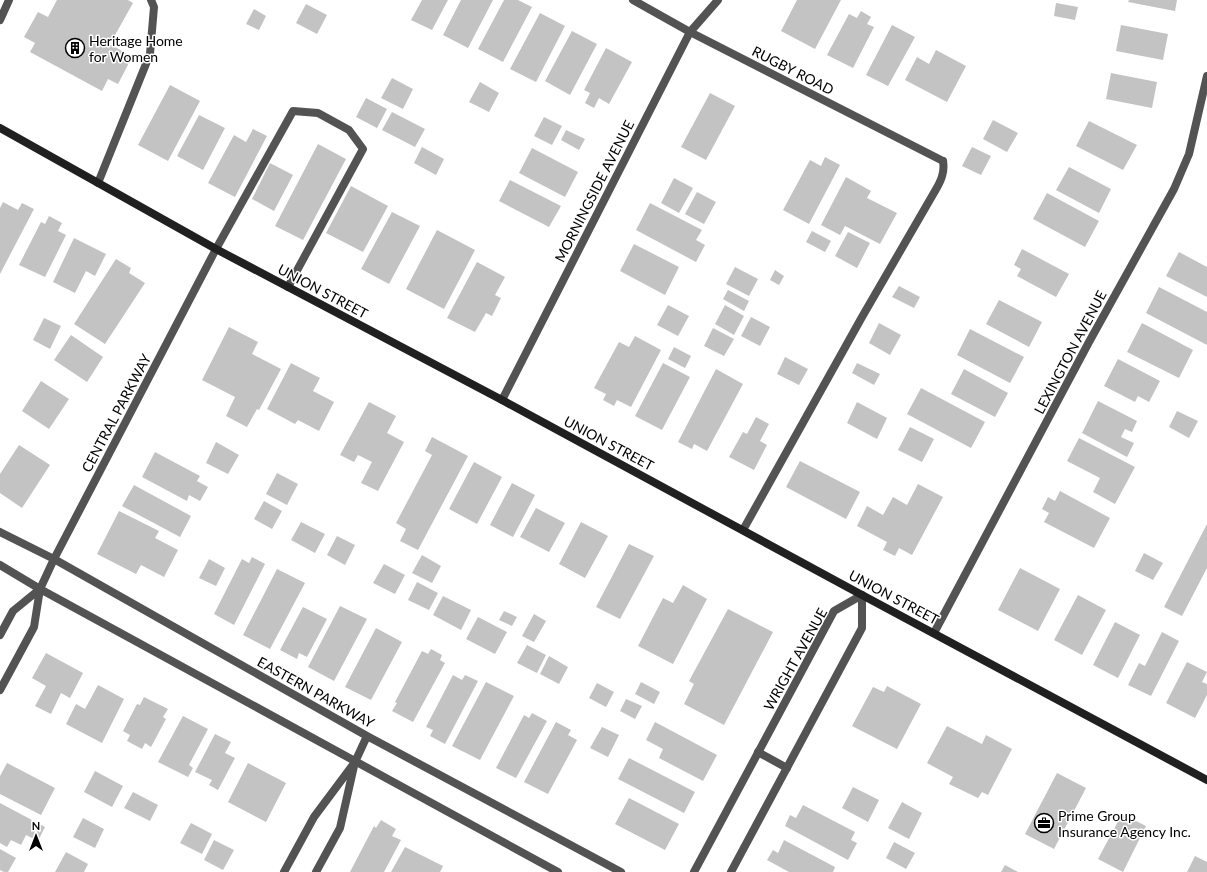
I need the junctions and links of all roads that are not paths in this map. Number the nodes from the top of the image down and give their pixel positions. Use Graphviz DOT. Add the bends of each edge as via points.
graph roads {
  1 [pos="9,0"];
  2 [pos="151,0"];
  3 [pos="633,0"];
  4 [pos="718,0"];
  5 [pos="0,20"];
  6 [pos="690,32"];
  7 [pos="1207,76"];
  8 [pos="0,128"];
  9 [pos="98,183"];
  10 [pos="216,249"];
  11 [pos="288,287"];
  12 [pos="502,400"];
  13 [pos="743,530"];
  14 [pos="0,532"];
  15 [pos="54,560"];
  16 [pos="0,565"];
  17 [pos="40,589"];
  18 [pos="862,595"];
  19 [pos="934,633"];
  20 [pos="0,635"];
  21 [pos="0,690"];
  22 [pos="367,736"];
  23 [pos="758,752"];
  24 [pos="355,762"];
  25 [pos="787,768"];
  26 [pos="1207,780"];
  27 [pos="284,872"];
  28 [pos="316,872"];
  29 [pos="558,872"];
  30 [pos="621,872"];
  31 [pos="694,872"];
  32 [pos="731,872"];
  1 -- 5 [label="street"];
  2 -- 9 [label="street" via="154,7 150,54"];
  3 -- 6 [label="street, RUGBY ROAD"];
  4 -- 6 [label="street, MORNINGSIDE AVENUE"];
  6 -- 12 [label="street, MORNINGSIDE AVENUE"];
  6 -- 13 [label="street, RUGBY ROAD" via="943,161 944,167 936,191"];
  7 -- 19 [label="street, LEXINGTON AVENUE" via="1190,154 1174,189"];
  8 -- 9 [label="main road, UNION STREET"];
  9 -- 10 [label="main road, UNION STREET"];
  10 -- 11 [label="main road, UNION STREET"];
  10 -- 11 [label="street, CENTRAL PARKWAY" via="293,111 318,113 349,130 363,149"];
  10 -- 15 [label="street, CENTRAL PARKWAY"];
  11 -- 12 [label="main road, UNION STREET"];
  12 -- 13 [label="main road, UNION STREET"];
  13 -- 18 [label="main road, UNION STREET"];
  14 -- 15 [label="street, EASTERN PARKWAY"];
  15 -- 17 [label="street, CENTRAL PARKWAY"];
  15 -- 22 [label="street, EASTERN PARKWAY"];
  16 -- 17 [label="street"];
  17 -- 20 [label="street, CENTRAL PARKWAY" via="13,611"];
  17 -- 21 [label="street, CENTRAL PARKWAY" via="34,627"];
  17 -- 24 [label="street"];
  18 -- 19 [label="main road, UNION STREET"];
  18 -- 23 [label="street, WRIGHT AVENUE" via="834,611"];
  18 -- 25 [label="street" via="862,628"];
  19 -- 26 [label="main road, UNION STREET"];
  22 -- 24 [label="street"];
  22 -- 30 [label="street, EASTERN PARKWAY"];
  23 -- 25 [label="street"];
  23 -- 31 [label="street, WRIGHT AVENUE"];
  24 -- 27 [label="street" via="314,817"];
  24 -- 28 [label="street" via="340,828"];
  24 -- 29 [label="street"];
  25 -- 32 [label="street"];
}
